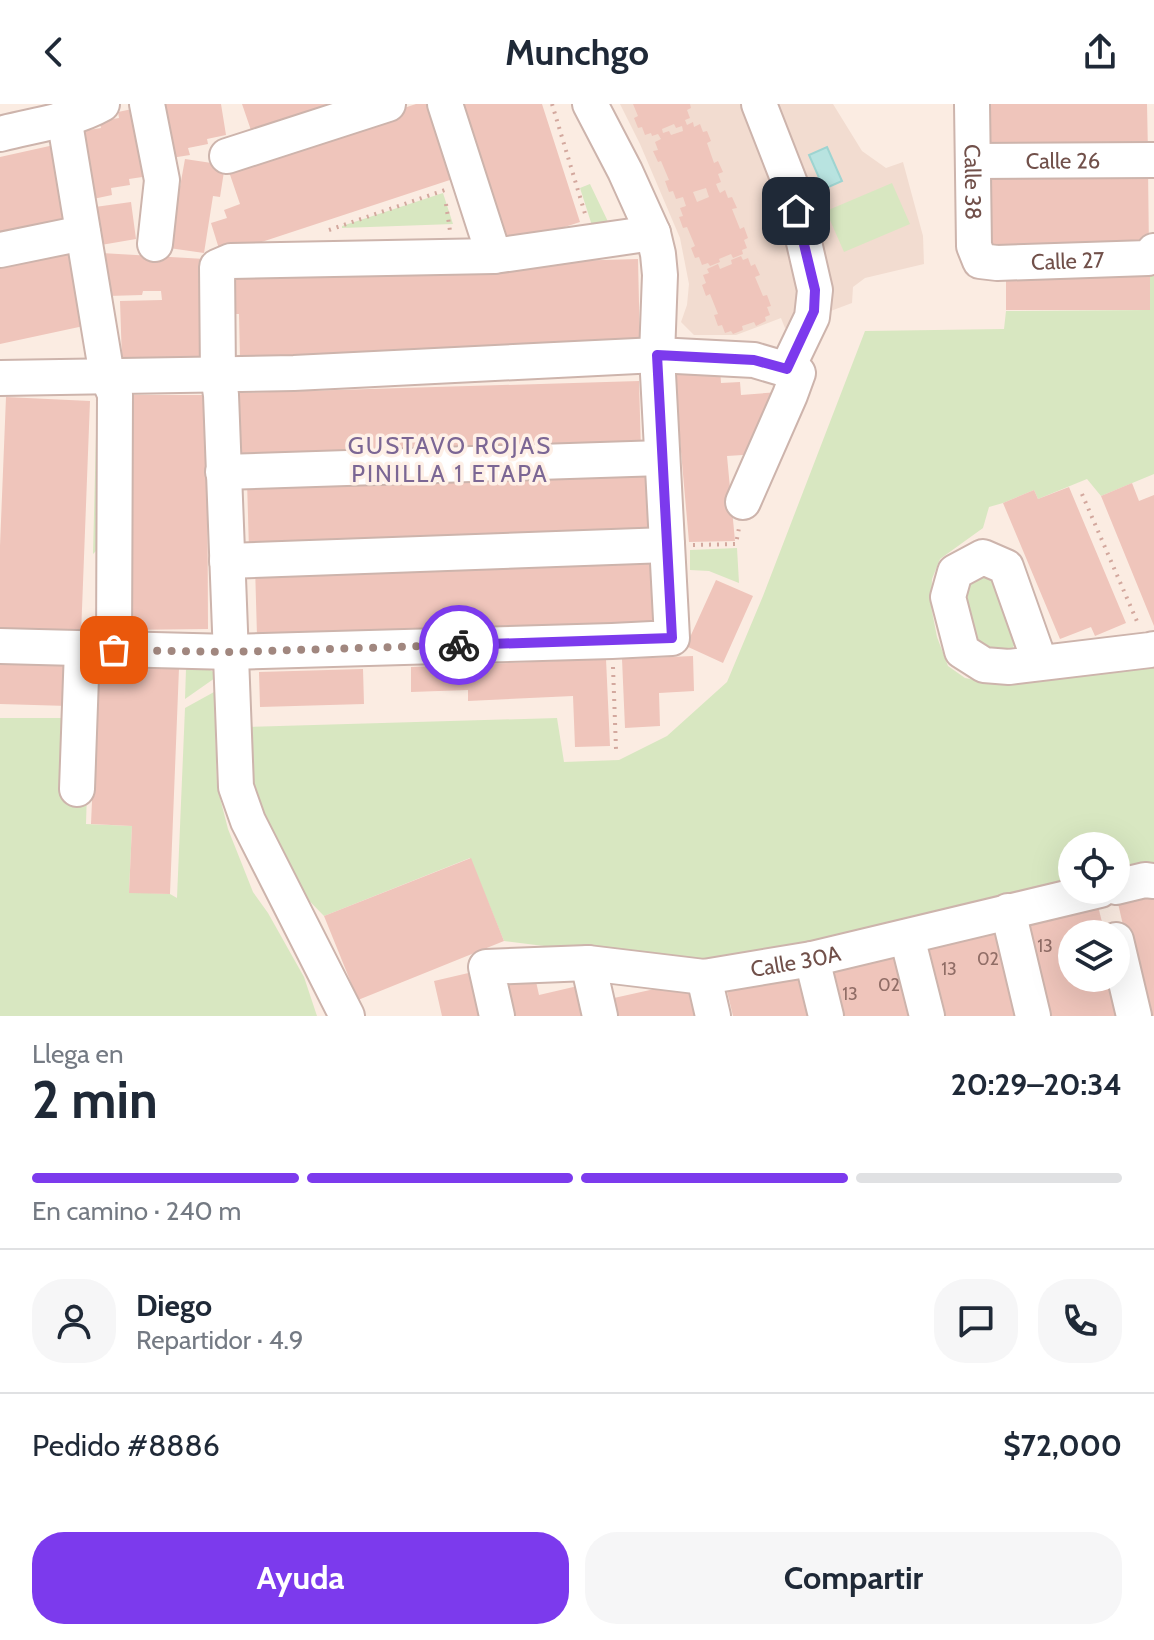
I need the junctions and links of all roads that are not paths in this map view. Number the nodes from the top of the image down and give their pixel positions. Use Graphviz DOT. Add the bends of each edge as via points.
graph roads {
  1 [pos="102,104"];
  2 [pos="147,104"];
  3 [pos="388,104"];
  4 [pos="445,104"];
  5 [pos="590,104"];
  6 [pos="759,104"];
  7 [pos="972,104"];
  8 [pos="64,117"];
  9 [pos="0,134"];
  10 [pos="227,156"];
  11 [pos="1154,160"];
  12 [pos="973,161"];
  13 [pos="83,233"];
  14 [pos="653,233"];
  15 [pos="155,244"];
  16 [pos="0,250"];
  17 [pos="1154,251"];
  18 [pos="494,256"];
  19 [pos="980,261"];
  20 [pos="657,355"];
  21 [pos="792,371"];
  22 [pos="107,376"];
  23 [pos="218,376"];
  24 [pos="0,378"];
  25 [pos="662,458"];
  26 [pos="223,472"];
  27 [pos="743,502"];
  28 [pos="667,545"];
  29 [pos="227,561"];
  30 [pos="0,646"];
  31 [pos="98,649"];
  32 [pos="1152,650"];
  33 [pos="231,652"];
  34 [pos="1040,663"];
  35 [pos="77,789"];
  36 [pos="1154,881"];
  37 [pos="1130,884"];
  38 [pos="1058,900"];
  39 [pos="1008,911"];
  40 [pos="907,937"];
  41 [pos="812,959"];
  42 [pos="588,963"];
  43 [pos="704,977"];
  44 [pos="1128,992"];
  45 [pos="347,1016"];
  46 [pos="497,1016"];
  47 [pos="600,1016"];
  48 [pos="713,1016"];
  49 [pos="826,1016"];
  50 [pos="927,1016"];
  51 [pos="1033,1016"];
  52 [pos="1134,1016"];
  1 -- 8 [label="street"];
  2 -- 15 [label="street" via="162,180"];
  3 -- 10 [label="street"];
  4 -- 18 [label="street" via="457,186"];
  5 -- 14 [label="street"];
  6 -- 21 [label="street" via="791,186 815,290 814,311"];
  7 -- 12 [label="street, Calle 38"];
  8 -- 9 [label="street"];
  8 -- 13 [label="street"];
  11 -- 12 [label="street, Calle 26"];
  12 -- 19 [label="street, Calle 38" via="974,246"];
  13 -- 16 [label="street"];
  13 -- 22 [label="street"];
  14 -- 18 [label="street"];
  14 -- 20 [label="street" via="660,275"];
  17 -- 19 [label="street, Calle 27" via="1148,258"];
  18 -- 23 [label="street" via="231,261 217,267"];
  20 -- 21 [label="street" via="754,360"];
  20 -- 23 [label="street"];
  20 -- 25 [label="street"];
  21 -- 27 [label="street" via="790,395"];
  22 -- 23 [label="street"];
  22 -- 24 [label="street"];
  22 -- 31 [label="street" via="115,394"];
  23 -- 26 [label="street"];
  25 -- 26 [label="street"];
  25 -- 28 [label="street"];
  26 -- 29 [label="street"];
  28 -- 29 [label="street"];
  28 -- 33 [label="street" via="672,638"];
  29 -- 33 [label="street"];
  30 -- 31 [label="street"];
  31 -- 33 [label="street"];
  31 -- 35 [label="street"];
  32 -- 34 [label="street"];
  33 -- 45 [label="street" via="236,787 248,821"];
  34 -- 34 [label="street" via="1006,567 969,565 948,597 962,651 984,665"];
  36 -- 37 [label="street"];
  38 -- 39 [label="street, Calle 30A"];
  39 -- 40 [label="street, Calle 30A"];
  39 -- 51 [label="street"];
  40 -- 41 [label="street, Calle 30A"];
  40 -- 50 [label="street"];
  41 -- 43 [label="street, Calle 30A"];
  41 -- 49 [label="street"];
  42 -- 43 [label="street, Calle 30A"];
  42 -- 46 [label="street, Calle 30A" via="486,967"];
  42 -- 47 [label="street"];
  43 -- 48 [label="street"];
  44 -- 52 [label="street"];
}
